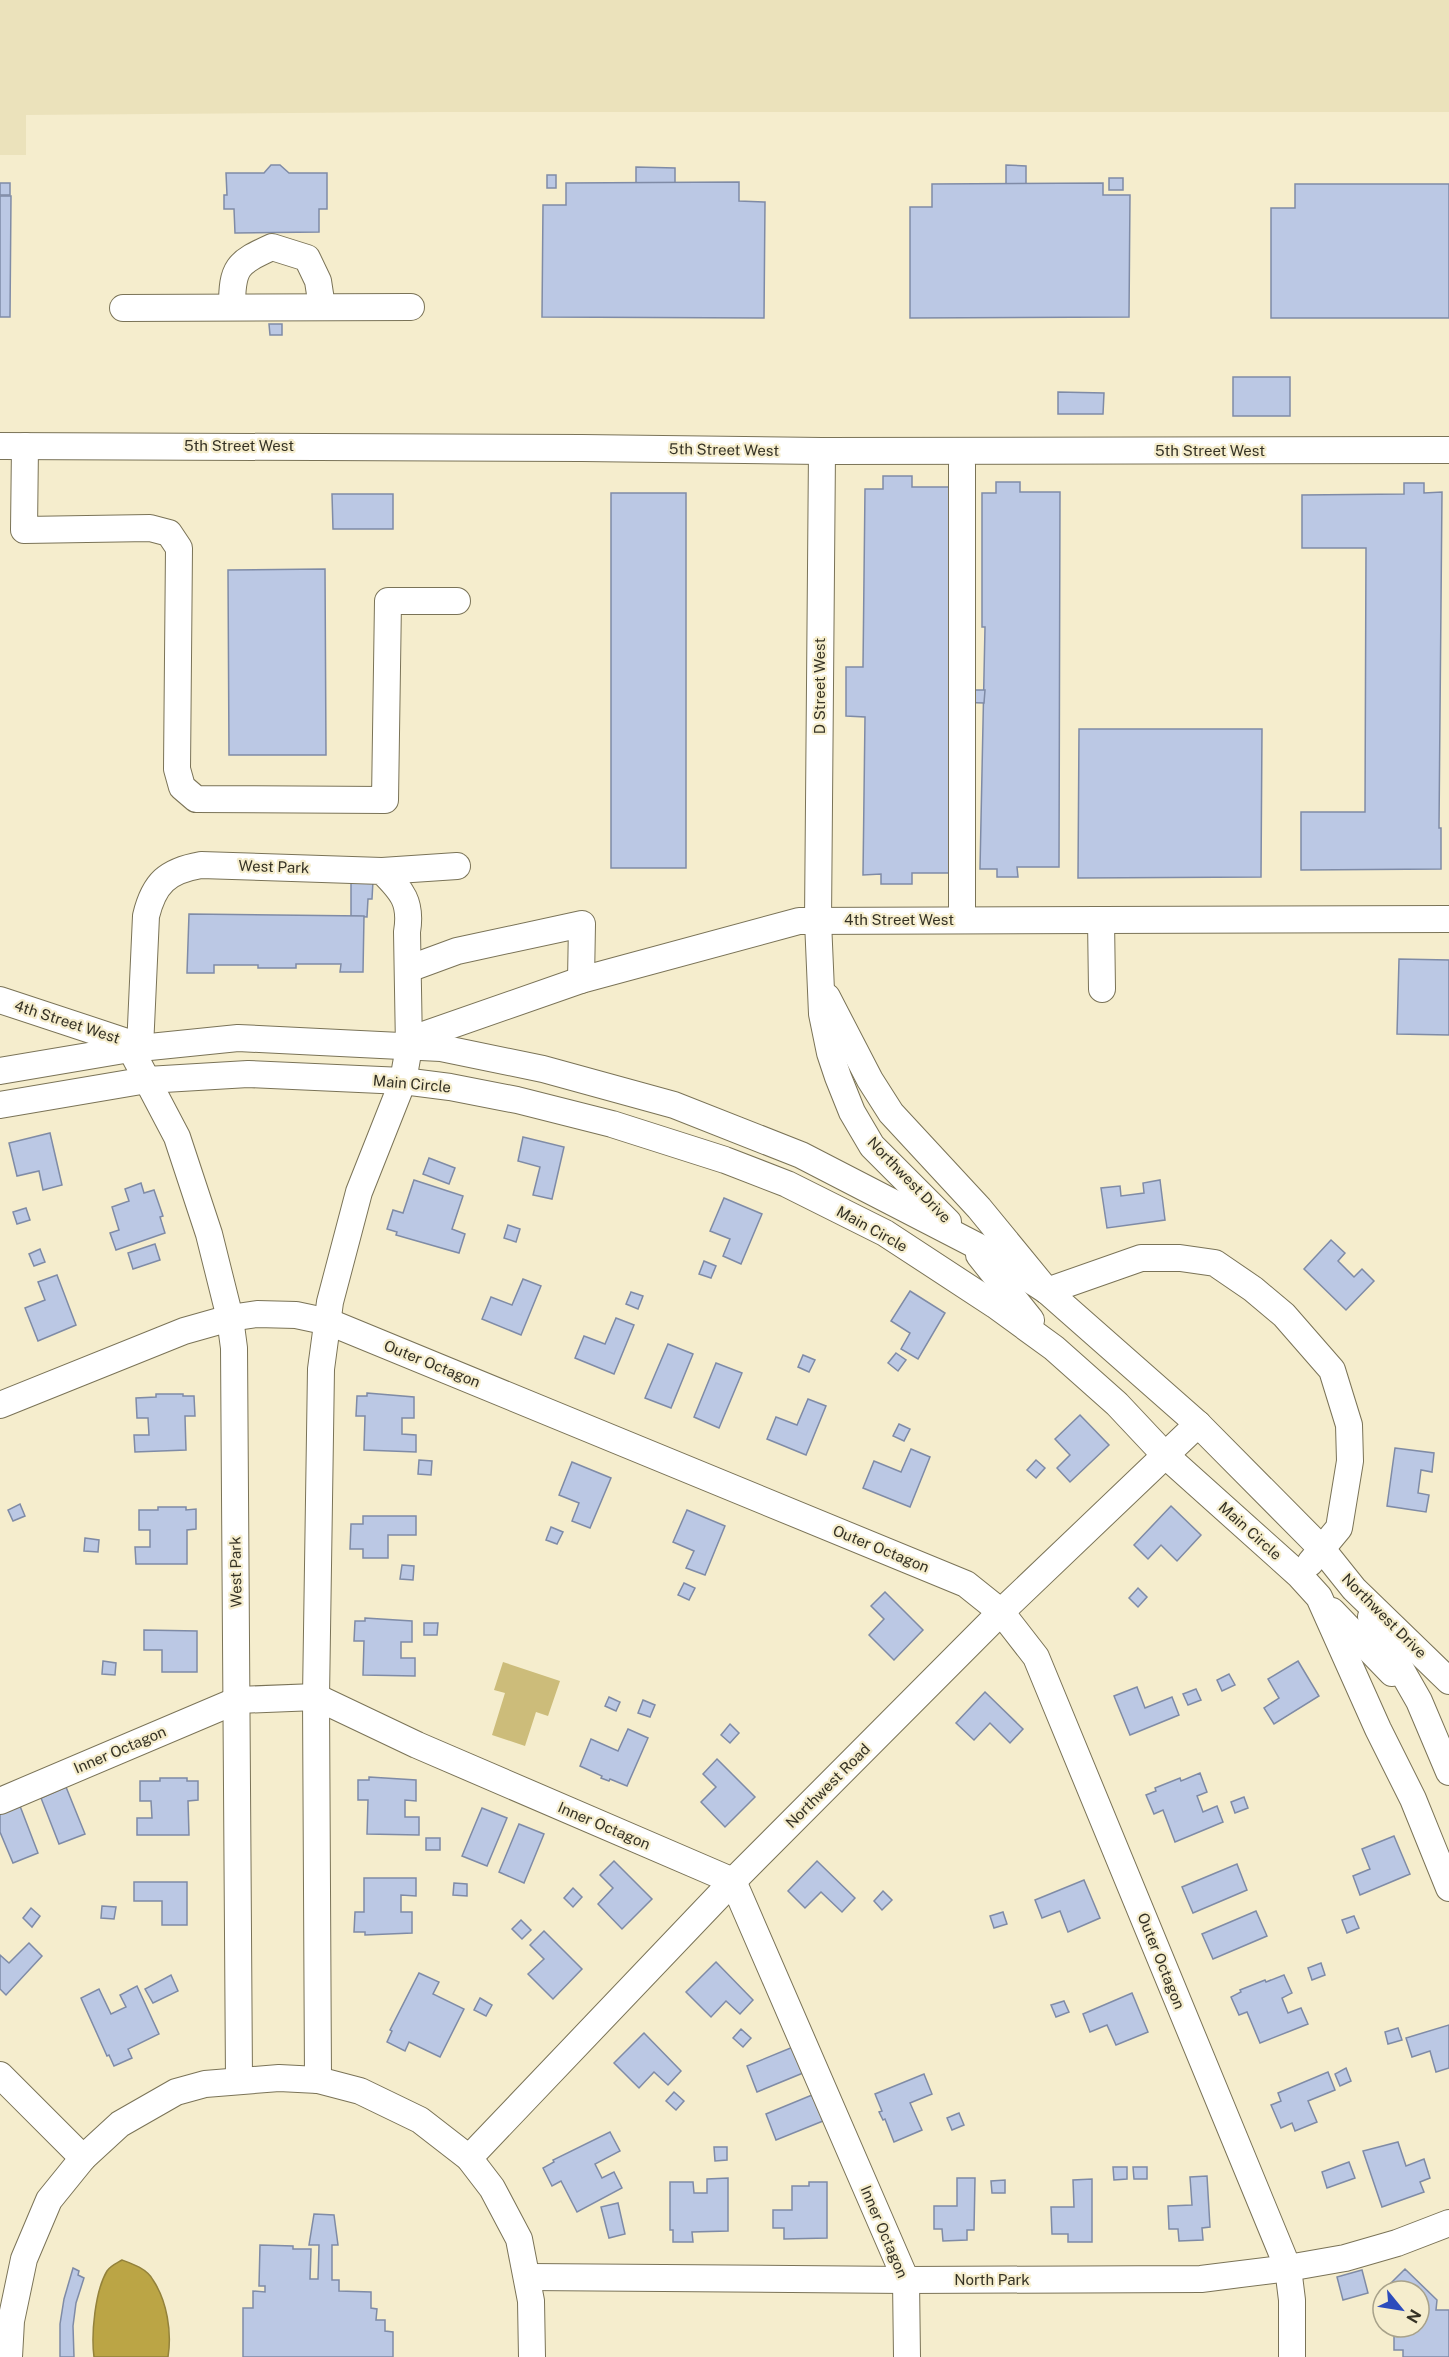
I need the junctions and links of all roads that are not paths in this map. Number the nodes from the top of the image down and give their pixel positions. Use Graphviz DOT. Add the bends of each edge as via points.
graph roads {
  1 [pos="232,307"];
  2 [pos="322,307"];
  3 [pos="411,307"];
  4 [pos="123,308"];
  5 [pos="0,446"];
  6 [pos="25,446"];
  7 [pos="1449,450"];
  8 [pos="822,452"];
  9 [pos="962,465"];
  10 [pos="457,601"];
  11 [pos="457,866"];
  12 [pos="382,871"];
  13 [pos="1449,919"];
  14 [pos="962,920"];
  15 [pos="1101,920"];
  16 [pos="818,921"];
  17 [pos="408,969"];
  18 [pos="581,980"];
  19 [pos="821,985"];
  20 [pos="1102,989"];
  21 [pos="0,1000"];
  22 [pos="409,1043"];
  23 [pos="135,1048"];
  24 [pos="0,1071"];
  25 [pos="147,1080"];
  26 [pos="403,1081"];
  27 [pos="0,1105"];
  28 [pos="968,1241"];
  29 [pos="1047,1291"];
  30 [pos="230,1318"];
  31 [pos="329,1322"];
  32 [pos="1054,1348"];
  33 [pos="0,1406"];
  34 [pos="1198,1424"];
  35 [pos="1164,1454"];
  36 [pos="1322,1550"];
  37 [pos="1299,1575"];
  38 [pos="1354,1588"];
  39 [pos="1319,1597"];
  40 [pos="1001,1612"];
  41 [pos="1449,1681"];
  42 [pos="316,1697"];
  43 [pos="238,1700"];
  44 [pos="1419,1701"];
  45 [pos="1449,1725"];
  46 [pos="1449,1772"];
  47 [pos="0,1801"];
  48 [pos="733,1881"];
  49 [pos="1449,1888"];
  50 [pos="0,2074"];
  51 [pos="239,2080"];
  52 [pos="318,2080"];
  53 [pos="83,2158"];
  54 [pos="469,2158"];
  55 [pos="1449,2223"];
  56 [pos="1288,2268"];
  57 [pos="528,2277"];
  58 [pos="906,2280"];
  59 [pos="9,2282"];
  60 [pos="9,2357"];
  61 [pos="532,2357"];
  62 [pos="907,2357"];
  63 [pos="1292,2357"];
  1 -- 2 [label="street"];
  1 -- 2 [label="street" via="232,280 246,259 272,247 307,258 318,281"];
  1 -- 4 [label="street"];
  2 -- 3 [label="street"];
  5 -- 6 [label="street, 5th Street West"];
  6 -- 8 [label="street, 5th Street West"];
  6 -- 10 [label="street" via="24,530 150,528 169,533 179,548 177,769 182,787 196,799 385,800 388,601"];
  7 -- 8 [label="street, 5th Street West"];
  8 -- 16 [label="street, D Street West"];
  9 -- 14 [label="street"];
  11 -- 12 [label="street, West Park"];
  12 -- 17 [label="street" via="401,890 410,914"];
  12 -- 23 [label="street, West Park" via="201,865 181,868 163,879 151,896 146,916"];
  13 -- 15 [label="street, 4th Street West"];
  14 -- 15 [label="street, 4th Street West"];
  14 -- 16 [label="street, 4th Street West"];
  15 -- 20 [label="street"];
  16 -- 18 [label="street, 4th Street West" via="798,921"];
  16 -- 19 [label="street, Northwest Drive"];
  17 -- 18 [label="street" via="457,951 582,924"];
  17 -- 22 [label="street"];
  18 -- 22 [label="street, 4th Street West"];
  19 -- 28 [label="street, Northwest Drive" via="830,1053 852,1112 872,1146"];
  19 -- 29 [label="street, Northwest Drive" via="891,1113 979,1208"];
  21 -- 23 [label="street, 4th Street West"];
  22 -- 23 [label="street" via="238,1038"];
  22 -- 26 [label="street"];
  22 -- 28 [label="street" via="543,1069 674,1105 801,1155"];
  23 -- 24 [label="street"];
  23 -- 25 [label="street, 4th Street West"];
  25 -- 26 [label="street, Main Circle" via="248,1074"];
  25 -- 27 [label="street, Main Circle"];
  25 -- 30 [label="street, West Park" via="177,1137 209,1234"];
  26 -- 31 [label="street" via="359,1192 330,1302"];
  26 -- 32 [label="street, Main Circle" via="450,1086 612,1124 787,1184 885,1233"];
  28 -- 29 [label="street"];
  28 -- 32 [label="street, Northwest Drive"];
  29 -- 34 [label="street, Northwest Drive"];
  29 -- 36 [label="street" via="1142,1258 1180,1258 1215,1263 1284,1315 1332,1370 1349,1425 1350,1461 1339,1528"];
  30 -- 31 [label="street, Outer Octagon" via="296,1315"];
  30 -- 33 [label="street, Outer Octagon" via="184,1331"];
  30 -- 43 [label="street, West Park" via="234,1348"];
  31 -- 40 [label="street, Outer Octagon" via="966,1584"];
  31 -- 42 [label="street" via="321,1369"];
  32 -- 35 [label="street, Main Circle" via="1117,1404"];
  34 -- 35 [label="street, Northwest Road"];
  34 -- 36 [label="street, Northwest Drive"];
  35 -- 37 [label="street, Main Circle"];
  35 -- 40 [label="street, Northwest Road"];
  36 -- 37 [label="street"];
  36 -- 38 [label="street, Northwest Drive"];
  37 -- 39 [label="street, Main Circle"];
  38 -- 41 [label="street, Northwest Drive"];
  38 -- 44 [label="street"];
  39 -- 44 [label="street"];
  39 -- 49 [label="street, Main Circle" via="1413,1799"];
  40 -- 48 [label="street, Northwest Road"];
  40 -- 56 [label="street, Outer Octagon" via="1036,1657"];
  42 -- 43 [label="street, Inner Octagon"];
  42 -- 48 [label="street, Inner Octagon" via="417,1745"];
  42 -- 52 [label="street"];
  43 -- 47 [label="street, Inner Octagon"];
  43 -- 51 [label="street, West Park"];
  44 -- 45 [label="street"];
  44 -- 46 [label="street"];
  48 -- 54 [label="street, Northwest Road"];
  48 -- 58 [label="street, Inner Octagon"];
  50 -- 53 [label="street"];
  51 -- 52 [label="street"];
  51 -- 53 [label="street" via="176,2092 120,2124"];
  52 -- 54 [label="street" via="360,2091 420,2120"];
  53 -- 59 [label="street" via="50,2200"];
  54 -- 57 [label="street" via="509,2217"];
  55 -- 56 [label="street, North Park" via="1363,2253"];
  56 -- 58 [label="street, North Park" via="1201,2279"];
  56 -- 63 [label="street, Outer Octagon"];
  57 -- 58 [label="street, North Park"];
  57 -- 61 [label="street"];
  58 -- 62 [label="street, Inner Octagon"];
  59 -- 60 [label="street"];
}
